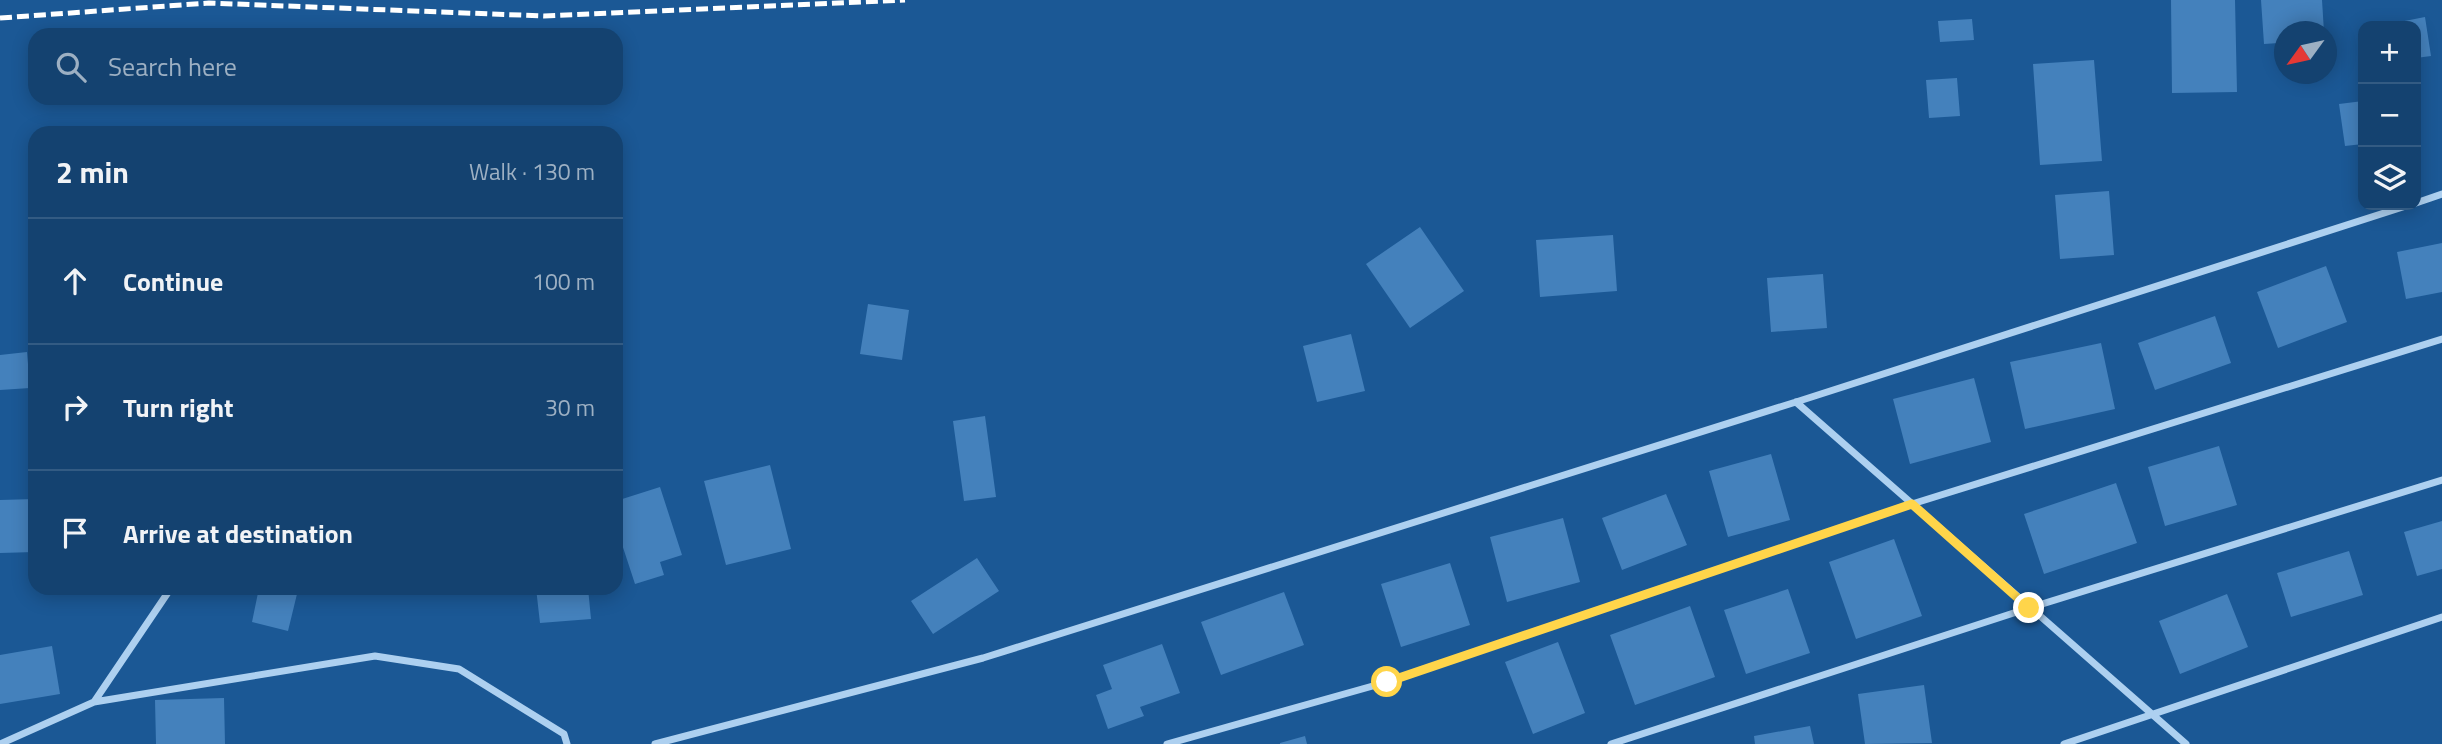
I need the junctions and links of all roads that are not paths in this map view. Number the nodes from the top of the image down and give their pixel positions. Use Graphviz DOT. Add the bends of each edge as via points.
graph roads {
  1 [pos="2442,194"];
  2 [pos="2421,201"];
  3 [pos="2393,210"];
  4 [pos="2442,339"];
  5 [pos="1796,402"];
  6 [pos="2442,480"];
  7 [pos="1912,504"];
  8 [pos="166,595"];
  9 [pos="2029,608"];
  10 [pos="2442,617"];
  11 [pos="94,702"];
  12 [pos="2153,714"];
  13 [pos="0,744"];
  14 [pos="568,744"];
  15 [pos="655,744"];
  16 [pos="1167,744"];
  17 [pos="1611,744"];
  18 [pos="2064,744"];
  19 [pos="2186,744"];
  1 -- 2 [label="street"];
  3 -- 5 [label="street"];
  4 -- 7 [label="street"];
  5 -- 7 [label="street"];
  5 -- 15 [label="street" via="984,658"];
  6 -- 9 [label="street"];
  7 -- 9 [label="street"];
  7 -- 16 [label="street" via="1387,682"];
  8 -- 11 [label="street"];
  9 -- 12 [label="street"];
  9 -- 17 [label="street"];
  10 -- 12 [label="street"];
  11 -- 13 [label="street"];
  11 -- 14 [label="street" via="375,656 459,669 564,734"];
  12 -- 18 [label="street"];
  12 -- 19 [label="street"];
}
